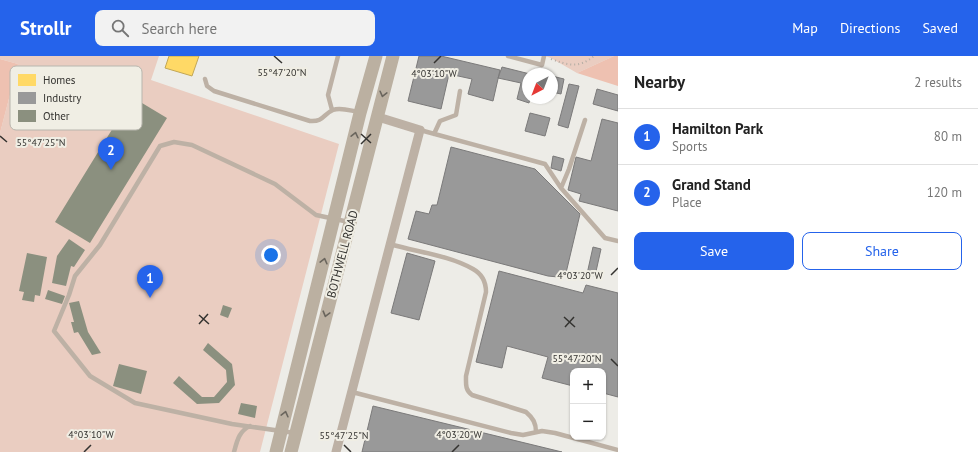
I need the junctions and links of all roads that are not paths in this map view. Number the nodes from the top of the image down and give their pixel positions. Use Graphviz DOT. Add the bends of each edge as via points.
graph roads {
  1 [pos="338,56"];
  2 [pos="376,56"];
  3 [pos="393,56"];
  4 [pos="508,56"];
  5 [pos="544,56"];
  6 [pos="206,79"];
  7 [pos="460,91"];
  8 [pos="332,110"];
  9 [pos="360,113"];
  10 [pos="378,117"];
  11 [pos="585,120"];
  12 [pos="420,130"];
  13 [pos="434,134"];
  14 [pos="561,188"];
  15 [pos="335,219"];
  16 [pos="350,223"];
  17 [pos="618,241"];
  18 [pos="390,244"];
  19 [pos="351,392"];
  20 [pos="250,426"];
  21 [pos="281,431"];
  22 [pos="536,432"];
  23 [pos="296,433"];
  24 [pos="618,450"];
  25 [pos="234,452"];
  26 [pos="276,452"];
  27 [pos="291,452"];
  28 [pos="336,452"];
  1 -- 8 [label="lane" via="328,95"];
  2 -- 9 [label="main road, BOTHWELL ROAD"];
  3 -- 10 [label="main road, BOTHWELL ROAD, one-way"];
  4 -- 5 [label="lane" via="542,65"];
  6 -- 8 [label="lane" via="207,86 214,91 310,122 320,120"];
  7 -- 13 [label="lane" via="456,115 440,121"];
  8 -- 9 [label="lane" via="343,109"];
  9 -- 10 [label="main road"];
  15 -- 9 [label="main road, BOTHWELL ROAD, one-way"];
  10 -- 12 [label="street"];
  10 -- 16 [label="main road, BOTHWELL ROAD"];
  11 -- 14 [label="lane"];
  12 -- 13 [label="lane"];
  12 -- 18 [label="street"];
  13 -- 14 [label="lane" via="545,164"];
  14 -- 17 [label="lane" via="605,238"];
  15 -- 16 [label="lane"];
  15 -- 20 [label="lane" via="316,215 275,184 192,145 174,142 160,146 100,246 75,276 54,331 90,376 135,403"];
  21 -- 15 [label="main road, BOTHWELL ROAD, one-way"];
  16 -- 23 [label="main road, BOTHWELL ROAD, one-way"];
  18 -- 19 [label="street"];
  18 -- 22 [label="lane" via="449,259 474,269 481,276 486,284 486,292 466,376 467,392 526,412 536,425"];
  19 -- 22 [label="lane" via="511,433 523,435"];
  19 -- 28 [label="street"];
  20 -- 21 [label="lane"];
  20 -- 25 [label="lane" via="239,434"];
  21 -- 23 [label="lane"];
  21 -- 26 [label="main road, BOTHWELL ROAD"];
  22 -- 24 [label="lane" via="555,433"];
  23 -- 27 [label="main road, BOTHWELL ROAD"];
}
